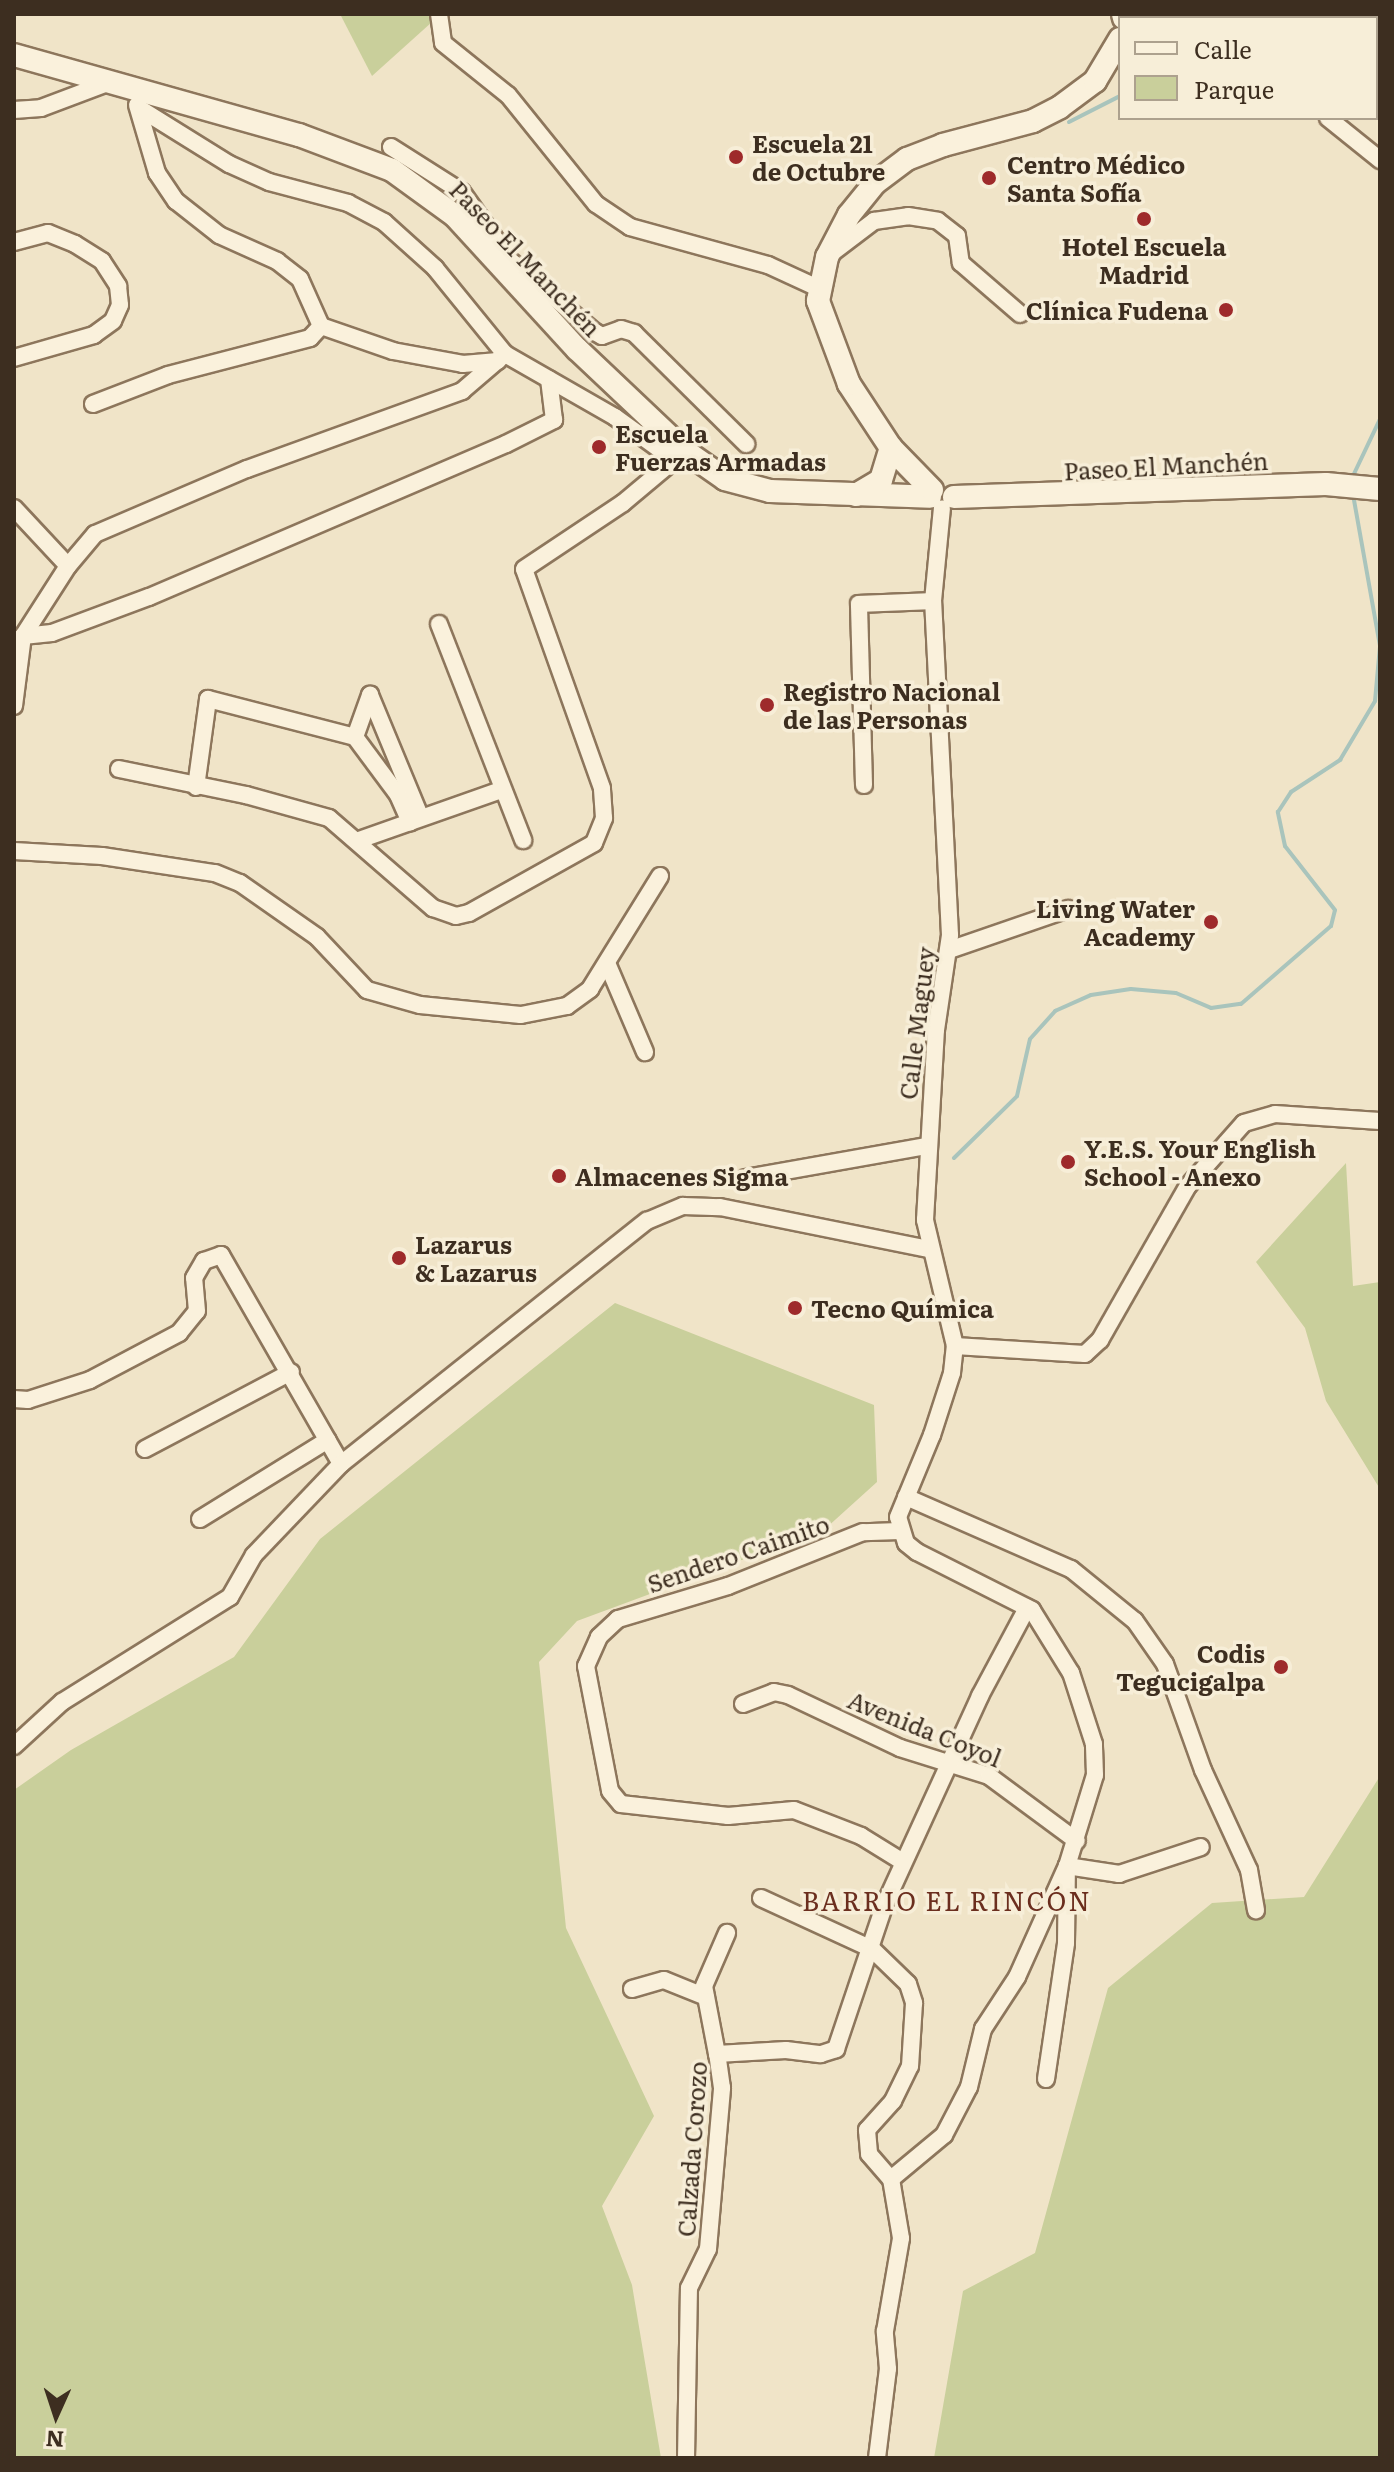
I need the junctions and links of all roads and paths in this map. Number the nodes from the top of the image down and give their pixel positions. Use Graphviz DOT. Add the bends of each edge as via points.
graph roads {
  1 [pos="439,14"];
  2 [pos="1118,42"];
  3 [pos="14,55"];
  4 [pos="120,84"];
  5 [pos="139,108"];
  6 [pos="14,110"];
  7 [pos="1330,120"];
  8 [pos="391,147"];
  9 [pos="1380,160"];
  10 [pos="455,216"];
  11 [pos="14,242"];
  12 [pos="506,255"];
  13 [pos="827,257"];
  14 [pos="818,288"];
  15 [pos="1020,314"];
  16 [pos="321,326"];
  17 [pos="501,357"];
  18 [pos="14,358"];
  19 [pos="549,379"];
  20 [pos="93,404"];
  21 [pos="746,444"];
  22 [pos="891,448"];
  23 [pos="679,455"];
  24 [pos="1362,487"];
  25 [pos="853,496"];
  26 [pos="940,498"];
  27 [pos="14,508"];
  28 [pos="68,566"];
  29 [pos="933,601"];
  30 [pos="439,624"];
  31 [pos="23,636"];
  32 [pos="14,706"];
  33 [pos="355,737"];
  34 [pos="119,769"];
  35 [pos="864,785"];
  36 [pos="196,787"];
  37 [pos="501,790"];
  38 [pos="415,819"];
  39 [pos="359,840"];
  40 [pos="523,840"];
  41 [pos="14,851"];
  42 [pos="660,876"];
  43 [pos="1068,909"];
  44 [pos="949,950"];
  45 [pos="607,963"];
  46 [pos="645,1052"];
  47 [pos="1380,1121"];
  48 [pos="926,1146"];
  49 [pos="746,1178"];
  50 [pos="928,1249"];
  51 [pos="955,1346"];
  52 [pos="291,1372"];
  53 [pos="14,1399"];
  54 [pos="328,1440"];
  55 [pos="145,1449"];
  56 [pos="341,1464"];
  57 [pos="906,1497"];
  58 [pos="200,1519"];
  59 [pos="900,1531"];
  60 [pos="1027,1608"];
  61 [pos="743,1704"];
  62 [pos="14,1746"];
  63 [pos="951,1767"];
  64 [pos="1077,1841"];
  65 [pos="1201,1847"];
  66 [pos="903,1862"];
  67 [pos="1067,1866"];
  68 [pos="761,1898"];
  69 [pos="1256,1910"];
  70 [pos="727,1933"];
  71 [pos="872,1949"];
  72 [pos="632,1989"];
  73 [pos="706,1997"];
  74 [pos="717,2054"];
  75 [pos="1046,2079"];
  76 [pos="891,2179"];
  77 [pos="686,2458"];
  78 [pos="877,2458"];
  1 -- 14 [label="street" via="443,43 508,95 596,204 630,227 768,265"];
  2 -- 13 [label="street" via="1095,81 1060,107 1033,121 931,149 875,183 849,215"];
  3 -- 4 [label="street, Paseo El Manchén"];
  4 -- 5 [label="street"];
  4 -- 6 [label="street" via="41,108"];
  4 -- 10 [label="street, Paseo El Manchén" via="370,159"];
  5 -- 16 [label="street" via="157,173 176,201 219,235 277,261 300,279"];
  5 -- 17 [label="street" via="229,164 269,182 348,203 384,222 435,268"];
  7 -- 9 [label="street"];
  8 -- 12 [label="street" via="462,192"];
  10 -- 12 [label="street"];
  10 -- 23 [label="street, Paseo El Manchén"];
  11 -- 18 [label="street" via="48,233 75,244 102,261 118,286 120,305 113,321 94,335"];
  12 -- 21 [label="street" via="595,332 634,333"];
  13 -- 14 [label="street"];
  13 -- 15 [label="street" via="874,221 908,216 938,221 957,236 961,263"];
  14 -- 22 [label="street" via="821,314 849,384"];
  16 -- 17 [label="street" via="393,351 463,364"];
  16 -- 20 [label="street" via="310,338 168,375"];
  17 -- 19 [label="street"];
  17 -- 28 [label="street" via="462,391 115,523 95,534"];
  19 -- 23 [label="street"];
  19 -- 31 [label="street" via="554,420 506,444 379,503 149,597 52,633"];
  22 -- 25 [label="street" via="881,480"];
  22 -- 26 [label="street"];
  23 -- 25 [label="street, Paseo El Manchén" via="725,479 770,491"];
  23 -- 39 [label="street" via="623,503 524,569 602,788 604,818 594,843 456,916 433,908 409,890"];
  24 -- 26 [label="street, Paseo El Manchén"];
  25 -- 26 [label="street, Paseo El Manchén"];
  26 -- 29 [label="street, Calle Maguey"];
  27 -- 28 [label="street"];
  28 -- 31 [label="street"];
  29 -- 35 [label="street" via="859,604"];
  29 -- 44 [label="street, Calle Maguey" via="948,828"];
  30 -- 37 [label="street"];
  31 -- 32 [label="street"];
  33 -- 36 [label="street" via="208,699"];
  33 -- 38 [label="street"];
  33 -- 38 [label="street" via="370,695"];
  34 -- 36 [label="street"];
  36 -- 39 [label="street" via="301,808 329,818"];
  37 -- 38 [label="street"];
  37 -- 40 [label="street"];
  38 -- 39 [label="street"];
  41 -- 45 [label="street" via="102,856 215,873 240,883 317,937 367,990 420,1005 521,1015 567,1006 590,989"];
  42 -- 45 [label="street"];
  43 -- 44 [label="street"];
  44 -- 48 [label="street, Calle Maguey"];
  45 -- 46 [label="street"];
  47 -- 51 [label="street" via="1275,1114 1244,1123 1188,1186 1100,1340 1085,1354"];
  48 -- 49 [label="street"];
  48 -- 50 [label="street, Calle Maguey"];
  50 -- 51 [label="street, Calle Maguey"];
  50 -- 56 [label="street" via="720,1207 683,1206 613,1244"];
  51 -- 57 [label="street, Calle Maguey" via="952,1373"];
  52 -- 53 [label="street" via="221,1255 213,1256 194,1278 197,1311 179,1333 90,1380 28,1400"];
  52 -- 54 [label="street"];
  52 -- 55 [label="street"];
  54 -- 56 [label="street"];
  54 -- 58 [label="street"];
  56 -- 62 [label="street" via="254,1555 230,1597 62,1702"];
  57 -- 59 [label="street, Calle Maguey" via="898,1517"];
  57 -- 69 [label="street" via="1057,1561 1135,1621 1165,1664 1203,1770 1249,1870"];
  59 -- 60 [label="street" via="917,1552"];
  59 -- 66 [label="street, Sendero Caimito" via="863,1532 728,1586 618,1619 588,1656 587,1678 610,1791 628,1808 728,1816 794,1810 861,1836"];
  60 -- 63 [label="street, Calzada Corozo" via="980,1696"];
  60 -- 64 [label="street" via="1071,1673 1094,1744 1092,1795"];
  61 -- 63 [label="street, Avenida Coyol" via="774,1692 788,1695"];
  63 -- 64 [label="street, Avenida Coyol" via="989,1776"];
  63 -- 66 [label="street, Calzada Corozo"];
  64 -- 67 [label="street"];
  65 -- 67 [label="street" via="1119,1874"];
  66 -- 71 [label="street, Calzada Corozo"];
  67 -- 75 [label="street" via="1066,1943"];
  67 -- 76 [label="street" via="1017,1977 983,2029 969,2087 944,2135"];
  68 -- 71 [label="street"];
  70 -- 73 [label="street" via="707,1974"];
  71 -- 74 [label="street, Calzada Corozo" via="836,2049 821,2054"];
  71 -- 76 [label="street" via="908,1984 914,2003 910,2066 893,2101 867,2130 869,2154"];
  72 -- 73 [label="street" via="664,1980"];
  73 -- 74 [label="street"];
  74 -- 77 [label="street, Calzada Corozo" via="722,2088 708,2249 689,2288"];
  76 -- 78 [label="street" via="901,2238 885,2331 888,2369"];
}
